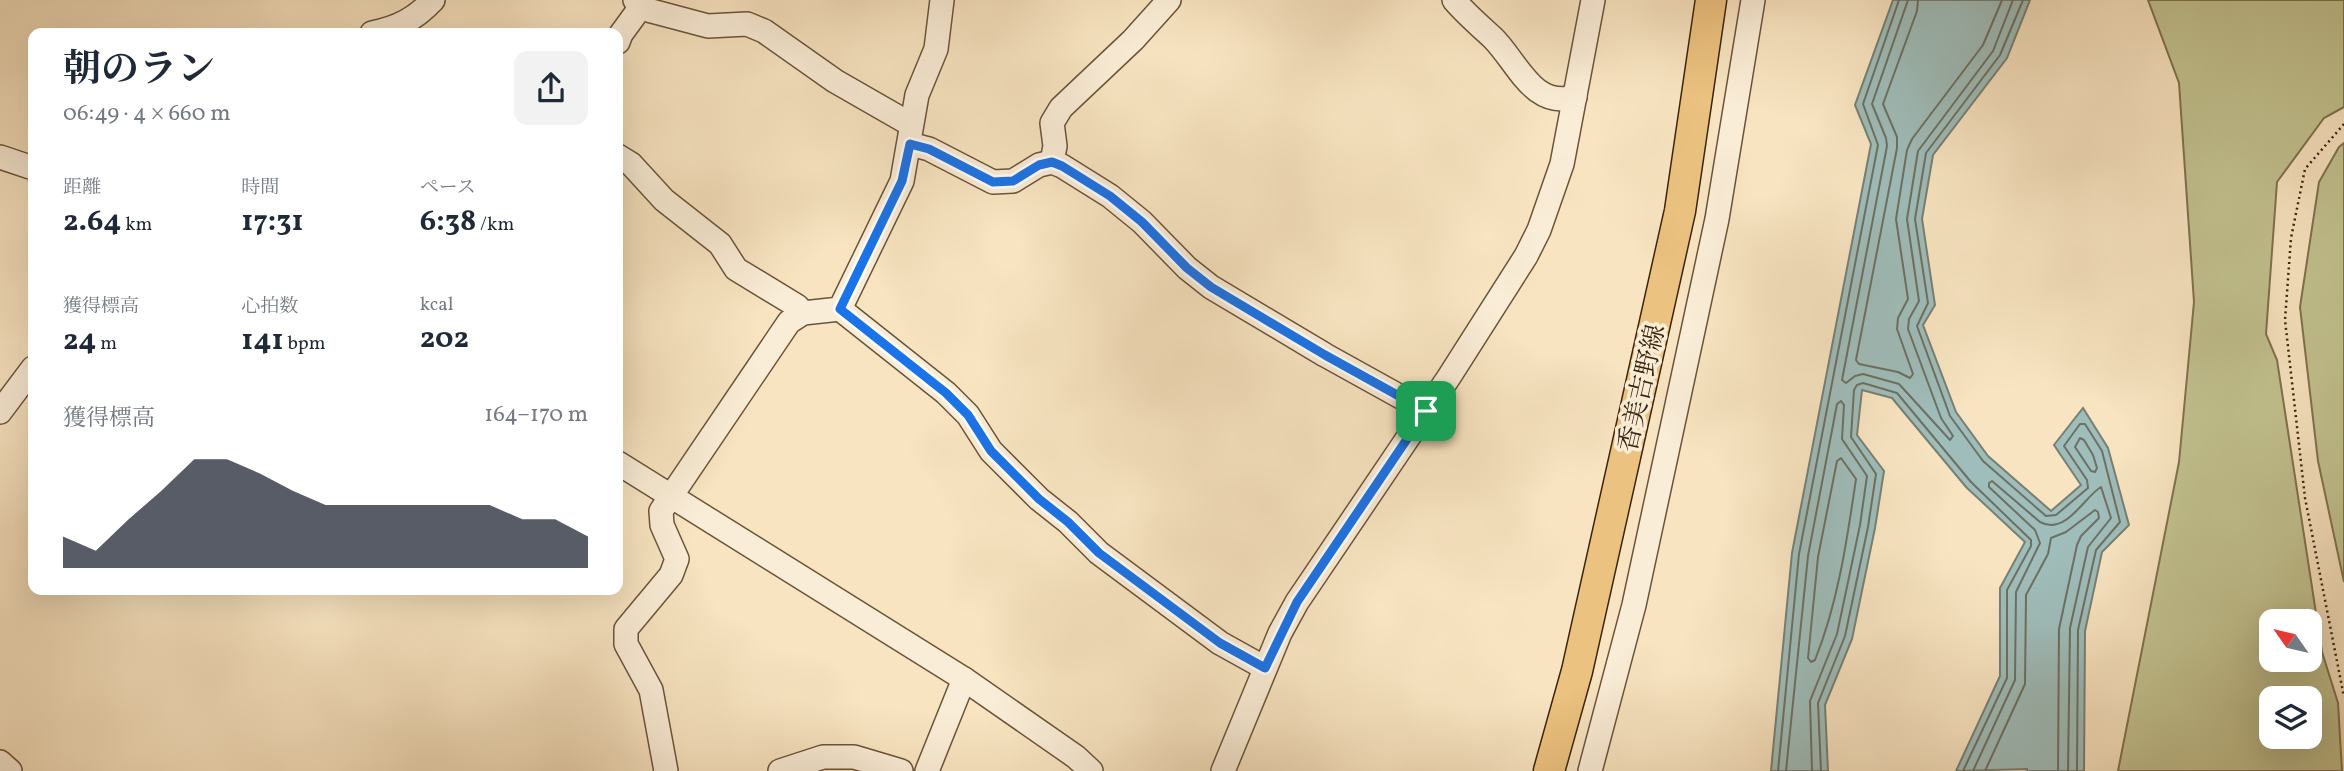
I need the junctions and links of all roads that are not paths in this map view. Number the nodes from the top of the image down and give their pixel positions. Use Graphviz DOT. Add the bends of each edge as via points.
graph roads {
  1 [pos="433,0"];
  2 [pos="942,0"];
  3 [pos="1169,0"];
  4 [pos="1454,0"];
  5 [pos="1593,0"];
  6 [pos="1712,0"];
  7 [pos="1753,0"];
  8 [pos="638,4"];
  9 [pos="397,28"];
  10 [pos="623,32"];
  11 [pos="1575,97"];
  12 [pos="910,134"];
  13 [pos="0,157"];
  14 [pos="623,159"];
  15 [pos="1052,162"];
  16 [pos="28,166"];
  17 [pos="840,309"];
  18 [pos="803,313"];
  19 [pos="28,375"];
  20 [pos="1426,411"];
  21 [pos="0,412"];
  22 [pos="623,466"];
  23 [pos="669,495"];
  24 [pos="1265,668"];
  25 [pos="964,679"];
  26 [pos="0,762"];
  27 [pos="10,771"];
  28 [pos="666,771"];
  29 [pos="780,771"];
  30 [pos="901,771"];
  31 [pos="927,771"];
  32 [pos="1091,771"];
  33 [pos="1223,771"];
  34 [pos="1549,771"];
  35 [pos="1590,771"];
  1 -- 9 [label="street"];
  2 -- 12 [label="street" via="936,49 916,95"];
  3 -- 15 [label="street" via="1061,108 1052,123"];
  4 -- 11 [label="street" via="1541,93 1561,101"];
  5 -- 11 [label="street"];
  6 -- 34 [label="main road, 香美吉野線" via="1680,211 1577,671"];
  7 -- 35 [label="street" via="1714,232 1634,605"];
  8 -- 10 [label="street"];
  8 -- 12 [label="street" via="708,26 747,24 764,31"];
  11 -- 20 [label="street" via="1562,164 1527,256"];
  12 -- 15 [label="street" via="993,182 1013,181"];
  12 -- 17 [label="street" via="902,181"];
  13 -- 16 [label="street"];
  14 -- 18 [label="street" via="664,200 720,244 736,269"];
  15 -- 20 [label="street" via="1110,196 1211,287"];
  17 -- 18 [label="street"];
  17 -- 24 [label="street" via="946,393 968,415 991,451 1099,553 1220,643"];
  18 -- 23 [label="street" via="789,322"];
  19 -- 21 [label="street"];
  20 -- 24 [label="street" via="1297,602"];
  22 -- 23 [label="street"];
  23 -- 25 [label="street"];
  23 -- 28 [label="street" via="661,511 662,525 677,559 671,575 626,629 626,644 651,690"];
  24 -- 33 [label="street"];
  25 -- 31 [label="street"];
  25 -- 32 [label="street"];
  26 -- 27 [label="street"];
  29 -- 30 [label="street" via="823,757 855,757"];
}
